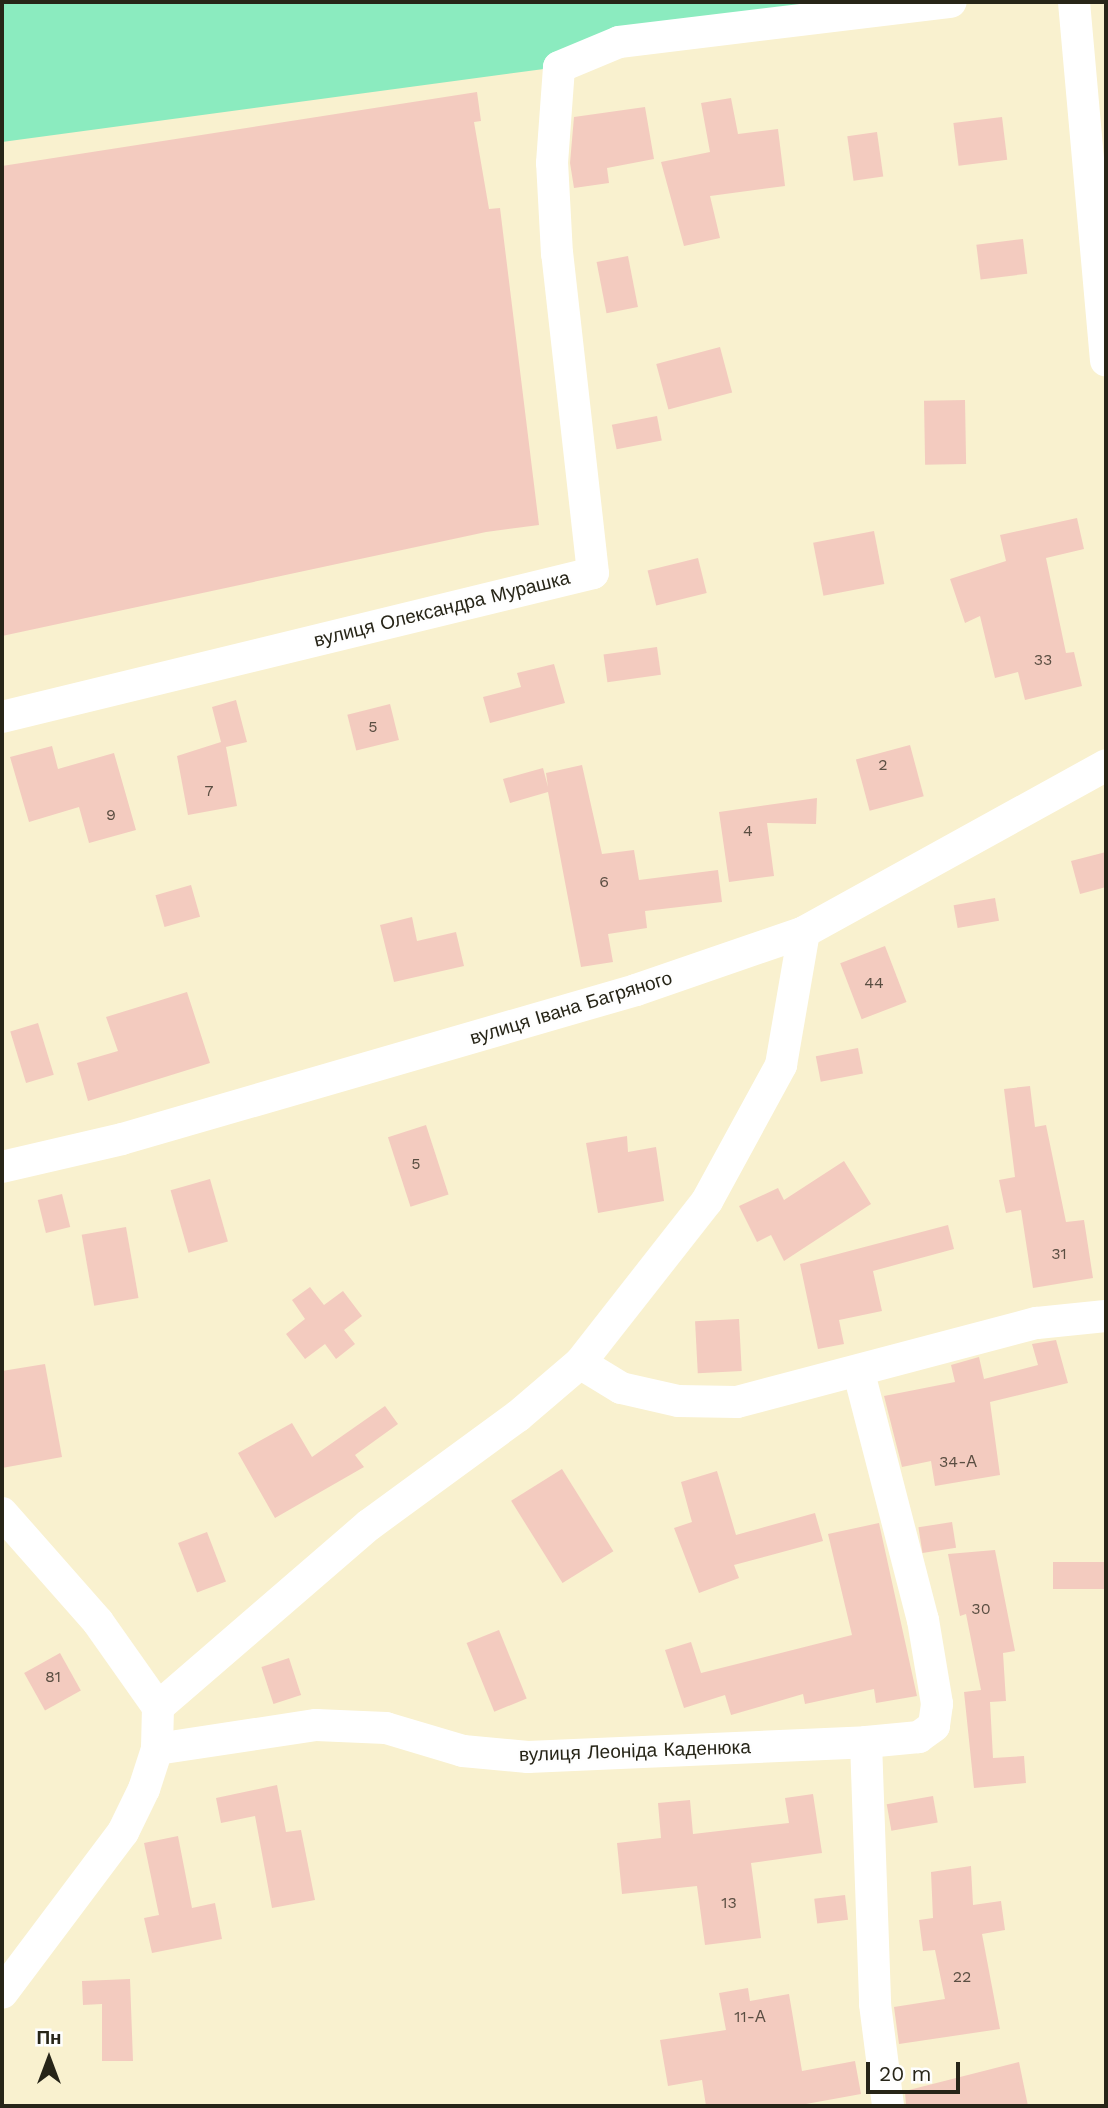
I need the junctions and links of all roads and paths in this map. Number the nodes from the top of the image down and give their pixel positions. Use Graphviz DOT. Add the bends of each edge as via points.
graph roads {
  1 [pos="951,2"];
  2 [pos="1074,2"];
  3 [pos="1106,361"];
  4 [pos="2,717"];
  5 [pos="1106,765"];
  6 [pos="804,932"];
  7 [pos="2,1167"];
  8 [pos="1106,1316"];
  9 [pos="580,1363"];
  10 [pos="859,1373"];
  11 [pos="2,1513"];
  12 [pos="158,1707"];
  13 [pos="866,1742"];
  14 [pos="157,1749"];
  15 [pos="2,1993"];
  16 [pos="888,2106"];
  1 -- 4 [label="street, вулиця Олександра Мурашка" via="619,42 559,67 552,163 557,254 593,573"];
  2 -- 3 [label="street"];
  5 -- 6 [label="street, вулиця Івана Багряного"];
  6 -- 7 [label="street, вулиця Івана Багряного" via="636,990 122,1139"];
  6 -- 9 [label="street" via="781,1065 707,1201"];
  8 -- 10 [label="street" via="1037,1323"];
  9 -- 10 [label="street" via="621,1388 678,1401 737,1402"];
  9 -- 12 [label="street" via="518,1416 369,1525"];
  10 -- 13 [label="street, вулиця Леоніда Каденюка" via="923,1620 937,1704 934,1726 919,1737"];
  11 -- 12 [label="street" via="98,1622"];
  12 -- 14 [label="street"];
  13 -- 14 [label="street, вулиця Леоніда Каденюка" via="528,1757 463,1751 386,1728 316,1725"];
  13 -- 16 [label="street" via="875,2004"];
  14 -- 15 [label="street" via="144,1789 122,1832"];
}
